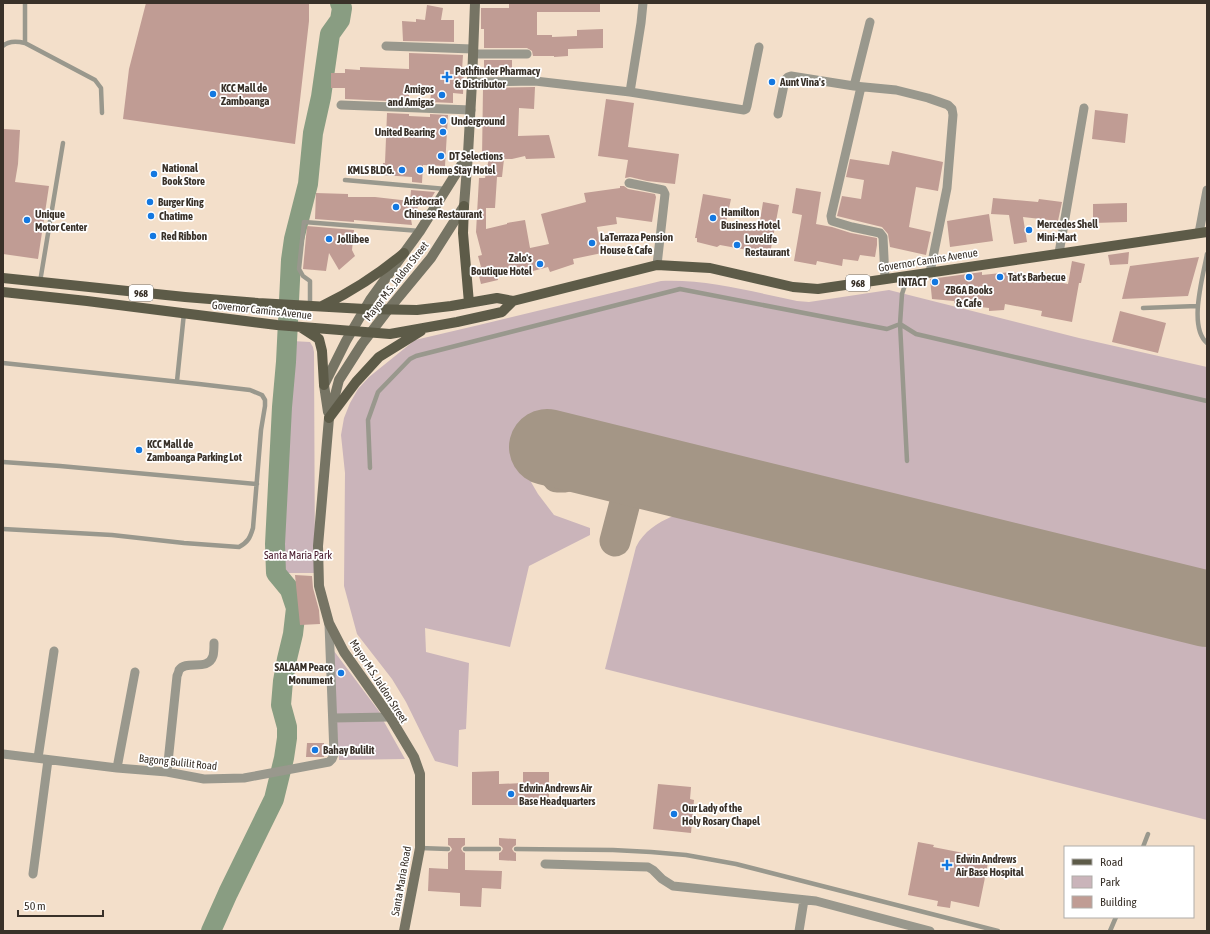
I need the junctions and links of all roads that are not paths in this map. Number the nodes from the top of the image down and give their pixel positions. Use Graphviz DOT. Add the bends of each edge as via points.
graph roads {
  1 [pos="25,3"];
  2 [pos="475,3"];
  3 [pos="643,3"];
  4 [pos="870,22"];
  5 [pos="25,43"];
  6 [pos="3,46"];
  7 [pos="386,46"];
  8 [pos="759,47"];
  9 [pos="473,51"];
  10 [pos="527,54"];
  11 [pos="472,82"];
  12 [pos="858,86"];
  13 [pos="630,92"];
  14 [pos="341,105"];
  15 [pos="1084,108"];
  16 [pos="471,110"];
  17 [pos="102,113"];
  18 [pos="778,114"];
  19 [pos="63,142"];
  20 [pos="468,154"];
  21 [pos="345,180"];
  22 [pos="629,183"];
  23 [pos="446,189"];
  24 [pos="1207,190"];
  25 [pos="464,206"];
  26 [pos="420,231"];
  27 [pos="1203,233"];
  28 [pos="404,253"];
  29 [pos="1059,253"];
  30 [pos="1207,254"];
  31 [pos="657,265"];
  32 [pos="930,272"];
  33 [pos="908,276"];
  34 [pos="3,278"];
  35 [pos="885,279"];
  36 [pos="40,282"];
  37 [pos="3,292"];
  38 [pos="513,301"];
  39 [pos="468,303"];
  40 [pos="306,306"];
  41 [pos="1198,306"];
  42 [pos="322,307"];
  43 [pos="1143,308"];
  44 [pos="365,309"];
  45 [pos="388,310"];
  46 [pos="184,313"];
  47 [pos="900,324"];
  48 [pos="301,327"];
  49 [pos="425,328"];
  50 [pos="352,331"];
  51 [pos="371,332"];
  52 [pos="1207,343"];
  53 [pos="3,363"];
  54 [pos="177,381"];
  55 [pos="324,385"];
  56 [pos="1207,401"];
  57 [pos="329,418"];
  58 [pos="908,461"];
  59 [pos="3,462"];
  60 [pos="370,468"];
  61 [pos="257,484"];
  62 [pos="3,529"];
  63 [pos="330,623"];
  64 [pos="214,643"];
  65 [pos="54,651"];
  66 [pos="135,672"];
  67 [pos="390,717"];
  68 [pos="333,718"];
  69 [pos="3,754"];
  70 [pos="38,758"];
  71 [pos="48,760"];
  72 [pos="117,768"];
  73 [pos="167,772"];
  74 [pos="420,812"];
  75 [pos="1148,834"];
  76 [pos="1143,846"];
  77 [pos="420,848"];
  78 [pos="448,849"];
  79 [pos="465,849"];
  80 [pos="499,849"];
  81 [pos="516,849"];
  82 [pos="545,864"];
  83 [pos="33,874"];
  84 [pos="804,900"];
  85 [pos="1116,918"];
  86 [pos="404,931"];
  87 [pos="799,931"];
  88 [pos="930,931"];
  89 [pos="998,931"];
  90 [pos="1110,931"];
  1 -- 5 [label="lane"];
  2 -- 9 [label="main road, Mayor M.S. Jaldon Street"];
  3 -- 13 [label="street"];
  4 -- 12 [label="street"];
  5 -- 6 [label="lane" via="6,42"];
  5 -- 17 [label="lane" via="95,80 101,88"];
  7 -- 9 [label="street"];
  8 -- 13 [label="street" via="744,110"];
  9 -- 10 [label="street"];
  9 -- 11 [label="main road, Mayor M.S. Jaldon Street"];
  11 -- 13 [label="street" via="535,81"];
  11 -- 16 [label="main road, Mayor M.S. Jaldon Street"];
  12 -- 18 [label="street" via="788,77 785,80"];
  12 -- 32 [label="street" via="896,90 928,98 952,109 947,188"];
  12 -- 35 [label="street" via="831,219 883,236"];
  14 -- 16 [label="street"];
  15 -- 29 [label="street"];
  16 -- 20 [label="main road, Mayor M.S. Jaldon Street"];
  19 -- 36 [label="lane"];
  20 -- 23 [label="main road, Mayor M.S. Jaldon Street"];
  20 -- 25 [label="main road, Mayor M.S. Jaldon Street"];
  21 -- 23 [label="lane"];
  22 -- 31 [label="street" via="663,190 665,194"];
  23 -- 26 [label="main road, Mayor M.S. Jaldon Street"];
  24 -- 27 [label="street"];
  25 -- 39 [label="main road" via="463,233"];
  25 -- 45 [label="main road, Mayor M.S. Jaldon Street" via="431,258"];
  26 -- 28 [label="main road, Mayor M.S. Jaldon Street"];
  26 -- 40 [label="lane" via="304,222 299,269 310,281"];
  27 -- 29 [label="main road, Governor Camins Avenue / 968"];
  28 -- 42 [label="main road" via="356,288"];
  28 -- 44 [label="main road, Mayor M.S. Jaldon Street"];
  29 -- 32 [label="main road, Governor Camins Avenue / 968"];
  30 -- 41 [label="lane"];
  31 -- 35 [label="main road, Governor Camins Avenue / 968" via="710,268 793,287 818,289"];
  31 -- 38 [label="main road, Governor Camins Avenue / 968"];
  32 -- 33 [label="main road, Governor Camins Avenue / 968"];
  33 -- 35 [label="main road, Governor Camins Avenue / 968"];
  33 -- 47 [label="lane" via="902,294"];
  34 -- 36 [label="main road, Governor Camins Avenue / 968"];
  36 -- 40 [label="main road, Governor Camins Avenue / 968"];
  37 -- 46 [label="main road, Governor Camins Avenue / 968"];
  38 -- 39 [label="main road, Governor Camins Avenue / 968" via="497,298"];
  38 -- 49 [label="main road, Governor Camins Avenue / 968" via="502,312"];
  39 -- 45 [label="main road, Governor Camins Avenue / 968" via="417,310"];
  40 -- 42 [label="main road, Governor Camins Avenue / 968"];
  41 -- 43 [label="lane"];
  41 -- 52 [label="lane" via="1199,331"];
  42 -- 44 [label="main road, Governor Camins Avenue / 968"];
  44 -- 45 [label="main road, Governor Camins Avenue / 968"];
  44 -- 50 [label="main road, Mayor M.S. Jaldon Street"];
  45 -- 51 [label="main road, Mayor M.S. Jaldon Street"];
  46 -- 48 [label="main road, Governor Camins Avenue / 968"];
  46 -- 54 [label="lane"];
  47 -- 56 [label="lane" via="920,335"];
  47 -- 58 [label="lane"];
  47 -- 60 [label="lane" via="887,328 680,289 416,356 378,392 368,420"];
  48 -- 50 [label="main road, Governor Camins Avenue / 968"];
  48 -- 55 [label="main road" via="319,339"];
  49 -- 51 [label="main road, Governor Camins Avenue / 968" via="390,334"];
  49 -- 57 [label="main road" via="379,357"];
  50 -- 51 [label="main road, Governor Camins Avenue / 968"];
  50 -- 55 [label="main road, Mayor M.S. Jaldon Street"];
  51 -- 57 [label="main road, Mayor M.S. Jaldon Street" via="339,380"];
  53 -- 54 [label="lane"];
  54 -- 61 [label="lane" via="250,390 262,395 265,406"];
  55 -- 57 [label="main road, Mayor M.S. Jaldon Street"];
  57 -- 63 [label="main road, Mayor M.S. Jaldon Street" via="318,546 319,586"];
  59 -- 61 [label="lane"];
  61 -- 62 [label="lane" via="253,528 246,543 239,547 112,535"];
  63 -- 67 [label="main road, Mayor M.S. Jaldon Street" via="344,652"];
  63 -- 68 [label="street, Bagong Bulilit Road"];
  64 -- 73 [label="street" via="210,661 185,666 179,670"];
  65 -- 70 [label="street"];
  66 -- 72 [label="street"];
  67 -- 68 [label="street"];
  67 -- 74 [label="main road, Mayor M.S. Jaldon Street" via="414,757 420,774"];
  68 -- 73 [label="street, Bagong Bulilit Road" via="334,754 329,762 244,778 204,779"];
  69 -- 70 [label="street, Bagong Bulilit Road"];
  70 -- 71 [label="street, Bagong Bulilit Road"];
  71 -- 72 [label="street, Bagong Bulilit Road"];
  71 -- 83 [label="street"];
  72 -- 73 [label="street, Bagong Bulilit Road"];
  74 -- 77 [label="main road, Santa Maria Road"];
  75 -- 76 [label="lane"];
  77 -- 78 [label="lane"];
  77 -- 86 [label="main road, Santa Maria Road"];
  79 -- 80 [label="lane"];
  81 -- 89 [label="lane" via="686,855 736,864"];
  82 -- 84 [label="street" via="648,868 673,886"];
  84 -- 87 [label="street"];
  84 -- 88 [label="street"];
  85 -- 90 [label="lane"];
}
